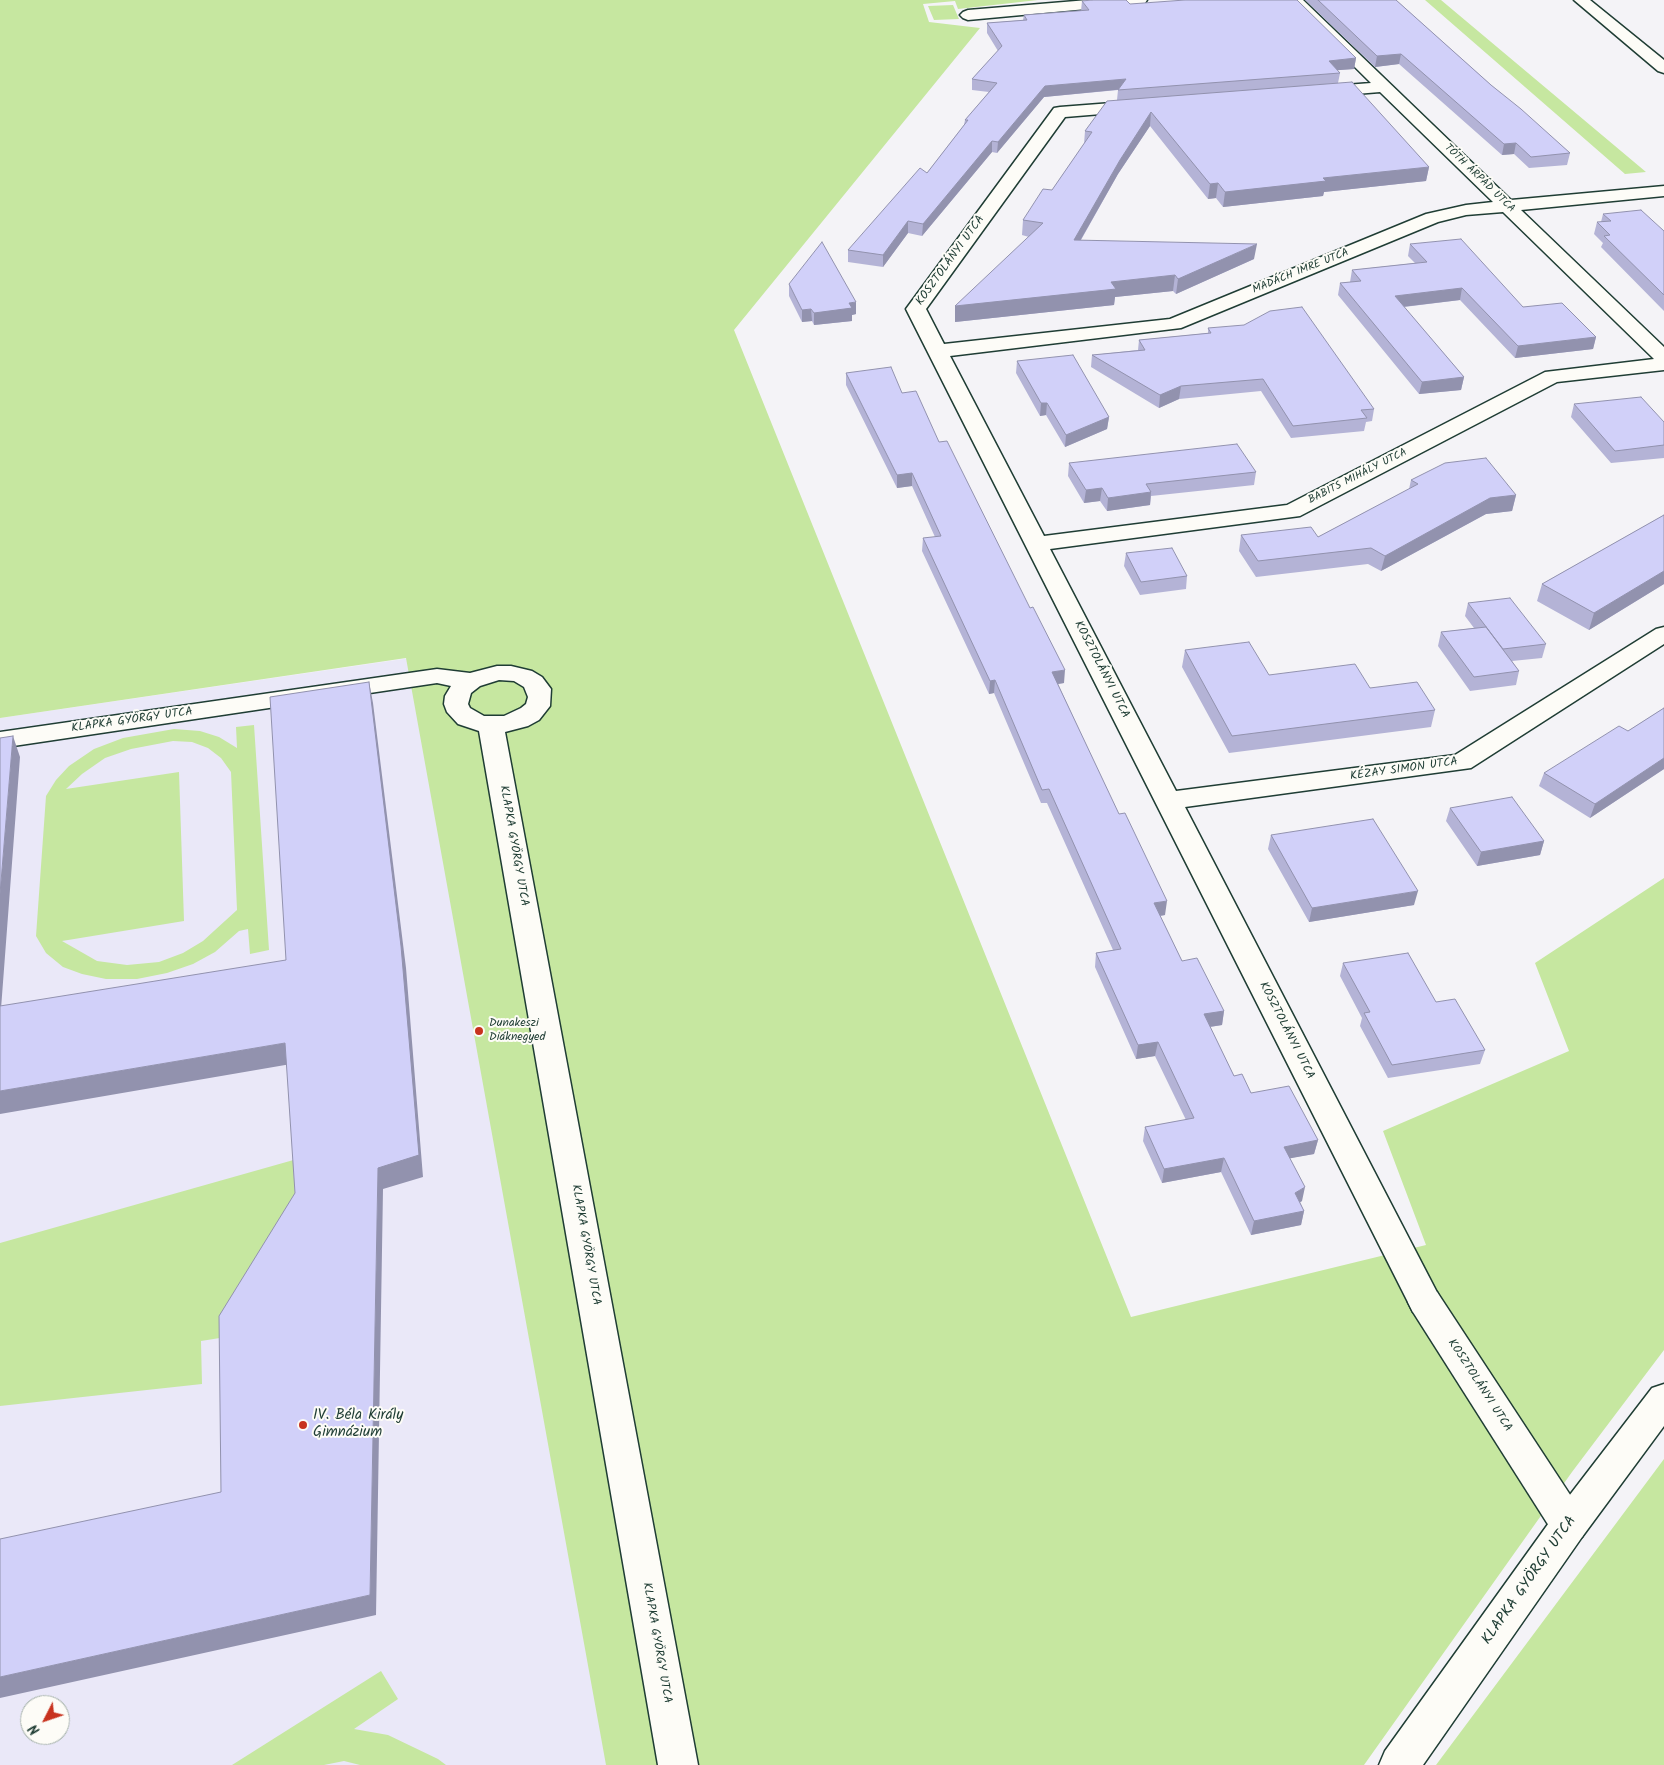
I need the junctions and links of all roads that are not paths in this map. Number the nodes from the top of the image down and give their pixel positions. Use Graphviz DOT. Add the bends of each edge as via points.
graph roads {
  1 [pos="1140,0"];
  2 [pos="1294,0"];
  3 [pos="1581,0"];
  4 [pos="968,15"];
  5 [pos="1664,68"];
  6 [pos="1384,87"];
  7 [pos="1305,93"];
  8 [pos="1158,104"];
  9 [pos="1664,191"];
  10 [pos="1507,207"];
  11 [pos="938,351"];
  12 [pos="1664,358"];
  13 [pos="1664,364"];
  14 [pos="1037,544"];
  15 [pos="1664,634"];
  16 [pos="471,681"];
  17 [pos="491,725"];
  18 [pos="0,740"];
  19 [pos="1168,801"];
  20 [pos="1664,1399"];
  21 [pos="1569,1525"];
  22 [pos="678,1765"];
  23 [pos="1399,1765"];
  1 -- 4 [label="street"];
  2 -- 6 [label="street, TÓTH ÁRPÁD UTCA"];
  3 -- 5 [label="street"];
  6 -- 7 [label="street"];
  6 -- 10 [label="street, TÓTH ÁRPÁD UTCA"];
  8 -- 11 [label="street, KOSZTOLÁNYI UTCA" via="1060,112 916,309"];
  9 -- 10 [label="street, MADÁCH IMRE UTCA"];
  10 -- 11 [label="street, MADÁCH IMRE UTCA" via="1466,210 1432,218 1174,324"];
  10 -- 12 [label="street, TÓTH ÁRPÁD UTCA"];
  11 -- 14 [label="street, KOSZTOLÁNYI UTCA"];
  13 -- 14 [label="street, BABITS MIHÁLY UTCA" via="1552,376 1292,511"];
  14 -- 19 [label="street, KOSZTOLÁNYI UTCA"];
  15 -- 19 [label="street, KÉZAY SIMON UTCA" via="1462,762"];
  16 -- 17 [label="street, KLAPKA GYÖRGY UTCA" via="462,688 456,704 467,718"];
  16 -- 17 [label="street, KLAPKA GYÖRGY UTCA" via="483,676 511,673 523,676 539,689 538,706 530,714 519,720"];
  16 -- 18 [label="street, KLAPKA GYÖRGY UTCA" via="437,676"];
  17 -- 22 [label="street, KLAPKA GYÖRGY UTCA"];
  19 -- 21 [label="street, KOSZTOLÁNYI UTCA" via="1425,1302"];
  20 -- 21 [label="street, KLAPKA GYÖRGY UTCA"];
  21 -- 23 [label="street, KLAPKA GYÖRGY UTCA"];
}
